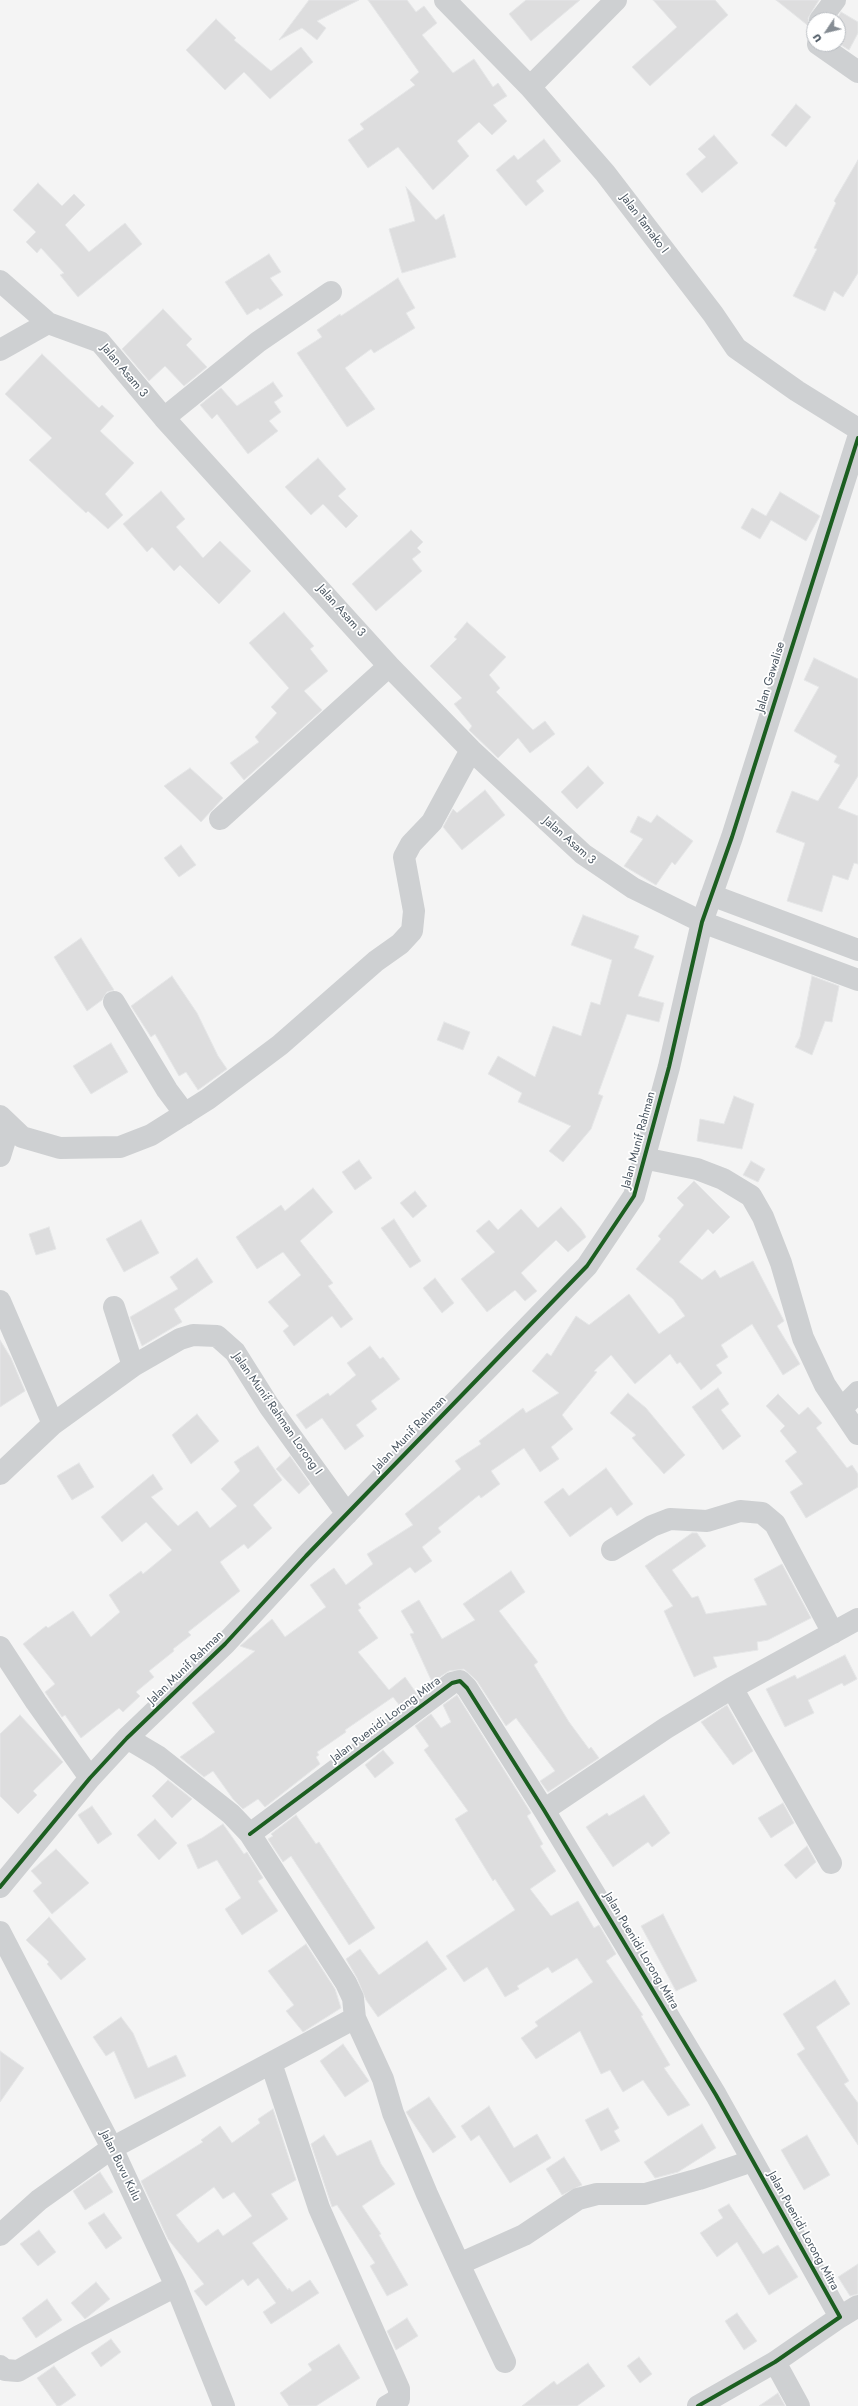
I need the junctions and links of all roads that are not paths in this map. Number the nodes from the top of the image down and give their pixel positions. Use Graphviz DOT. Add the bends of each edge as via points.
graph roads {
  1 [pos="445,0"];
  2 [pos="616,0"];
  3 [pos="835,0"];
  4 [pos="826,12"];
  5 [pos="829,52"];
  6 [pos="858,72"];
  7 [pos="530,86"];
  8 [pos="0,282"];
  9 [pos="332,292"];
  10 [pos="48,322"];
  11 [pos="0,350"];
  12 [pos="164,418"];
  13 [pos="858,429"];
  14 [pos="858,438"];
  15 [pos="389,666"];
  16 [pos="471,750"];
  17 [pos="220,819"];
  18 [pos="711,895"];
  19 [pos="702,922"];
  20 [pos="858,950"];
  21 [pos="858,980"];
  22 [pos="114,1002"];
  23 [pos="185,1114"];
  24 [pos="5,1122"];
  25 [pos="0,1156"];
  26 [pos="643,1158"];
  27 [pos="0,1301"];
  28 [pos="114,1307"];
  29 [pos="133,1366"];
  30 [pos="858,1392"];
  31 [pos="840,1409"];
  32 [pos="53,1424"];
  33 [pos="858,1434"];
  34 [pos="0,1474"];
  35 [pos="347,1514"];
  36 [pos="612,1550"];
  37 [pos="858,1619"];
  38 [pos="833,1633"];
  39 [pos="0,1647"];
  40 [pos="732,1688"];
  41 [pos="126,1738"];
  42 [pos="90,1778"];
  43 [pos="544,1810"];
  44 [pos="250,1834"];
  45 [pos="831,1863"];
  46 [pos="0,1887"];
  47 [pos="0,1932"];
  48 [pos="355,2018"];
  49 [pos="271,2063"];
  50 [pos="112,2148"];
  51 [pos="752,2161"];
  52 [pos="0,2235"];
  53 [pos="460,2264"];
  54 [pos="176,2286"];
  55 [pos="849,2311"];
  56 [pos="505,2362"];
  57 [pos="775,2362"];
  58 [pos="0,2366"];
  59 [pos="224,2406"];
  60 [pos="387,2406"];
  61 [pos="698,2406"];
  62 [pos="799,2406"];
  1 -- 7 [label="street, Jalan Tamako I"];
  2 -- 7 [label="street"];
  3 -- 4 [label="street"];
  5 -- 6 [label="street"];
  7 -- 13 [label="street, Jalan Tamako I" via="605,173 736,348 797,391"];
  8 -- 10 [label="street, Jalan Asam 3"];
  9 -- 12 [label="street" via="258,342"];
  10 -- 11 [label="street"];
  10 -- 12 [label="street, Jalan Asam 3" via="100,342"];
  12 -- 15 [label="street, Jalan Asam 3"];
  14 -- 18 [label="street, Jalan Gawalise" via="732,837"];
  15 -- 16 [label="street, Jalan Asam 3"];
  15 -- 17 [label="street"];
  16 -- 19 [label="street, Jalan Asam 3" via="534,810 606,872"];
  16 -- 23 [label="street" via="432,822 411,844 404,857 414,911 412,931 280,1045"];
  18 -- 19 [label="street, Jalan Gawalise"];
  18 -- 20 [label="street"];
  19 -- 21 [label="street, Jalan Asam 3"];
  19 -- 26 [label="street, Jalan Munif Rahman" via="669,1066"];
  22 -- 23 [label="street" via="167,1090"];
  23 -- 24 [label="street" via="151,1135 120,1147 60,1148 22,1137"];
  24 -- 25 [label="street"];
  26 -- 31 [label="street" via="697,1169 723,1178 751,1196 763,1217 781,1263 804,1338 825,1385"];
  26 -- 35 [label="street, Jalan Munif Rahman" via="634,1196 587,1266"];
  27 -- 32 [label="street"];
  28 -- 29 [label="street"];
  29 -- 32 [label="street, Jalan Munif Rahman Lorong I"];
  29 -- 35 [label="street, Jalan Munif Rahman Lorong I" via="193,1335 217,1336 235,1352 269,1406"];
  30 -- 31 [label="street"];
  31 -- 33 [label="street"];
  32 -- 34 [label="street, Jalan Munif Rahman Lorong I"];
  35 -- 41 [label="street, Jalan Munif Rahman" via="225,1644"];
  36 -- 38 [label="street" via="652,1526 670,1519 707,1521 740,1511 762,1514 775,1524"];
  37 -- 38 [label="street"];
  38 -- 40 [label="street"];
  39 -- 42 [label="street"];
  40 -- 43 [label="street" via="666,1728"];
  40 -- 45 [label="street"];
  41 -- 42 [label="street, Jalan Munif Rahman"];
  41 -- 44 [label="street" via="159,1757 231,1814"];
  42 -- 46 [label="street, Jalan Munif Rahman"];
  43 -- 44 [label="street, Jalan Puenidi Lorong Mitra" via="467,1688 456,1681"];
  43 -- 51 [label="street, Jalan Puenidi Lorong Mitra" via="716,2095"];
  44 -- 48 [label="street" via="346,1983 352,1998"];
  47 -- 50 [label="street, Jalan Buvu Kulu"];
  48 -- 49 [label="street"];
  48 -- 53 [label="street" via="383,2079 393,2113 427,2194"];
  49 -- 50 [label="street"];
  49 -- 60 [label="street" via="319,2208 399,2389 399,2399"];
  50 -- 52 [label="street" via="39,2200"];
  50 -- 54 [label="street, Jalan Buvu Kulu"];
  51 -- 53 [label="street" via="645,2194 597,2194 578,2199 524,2235"];
  51 -- 55 [label="street, Jalan Puenidi Lorong Mitra"];
  53 -- 56 [label="street"];
  54 -- 58 [label="street" via="18,2371 5,2370"];
  54 -- 59 [label="street, Jalan Buvu Kulu"];
  55 -- 57 [label="street, Jalan Puenidi Lorong Mitra"];
  57 -- 61 [label="street, Jalan Puenidi Lorong Mitra"];
  57 -- 62 [label="street"];
}
